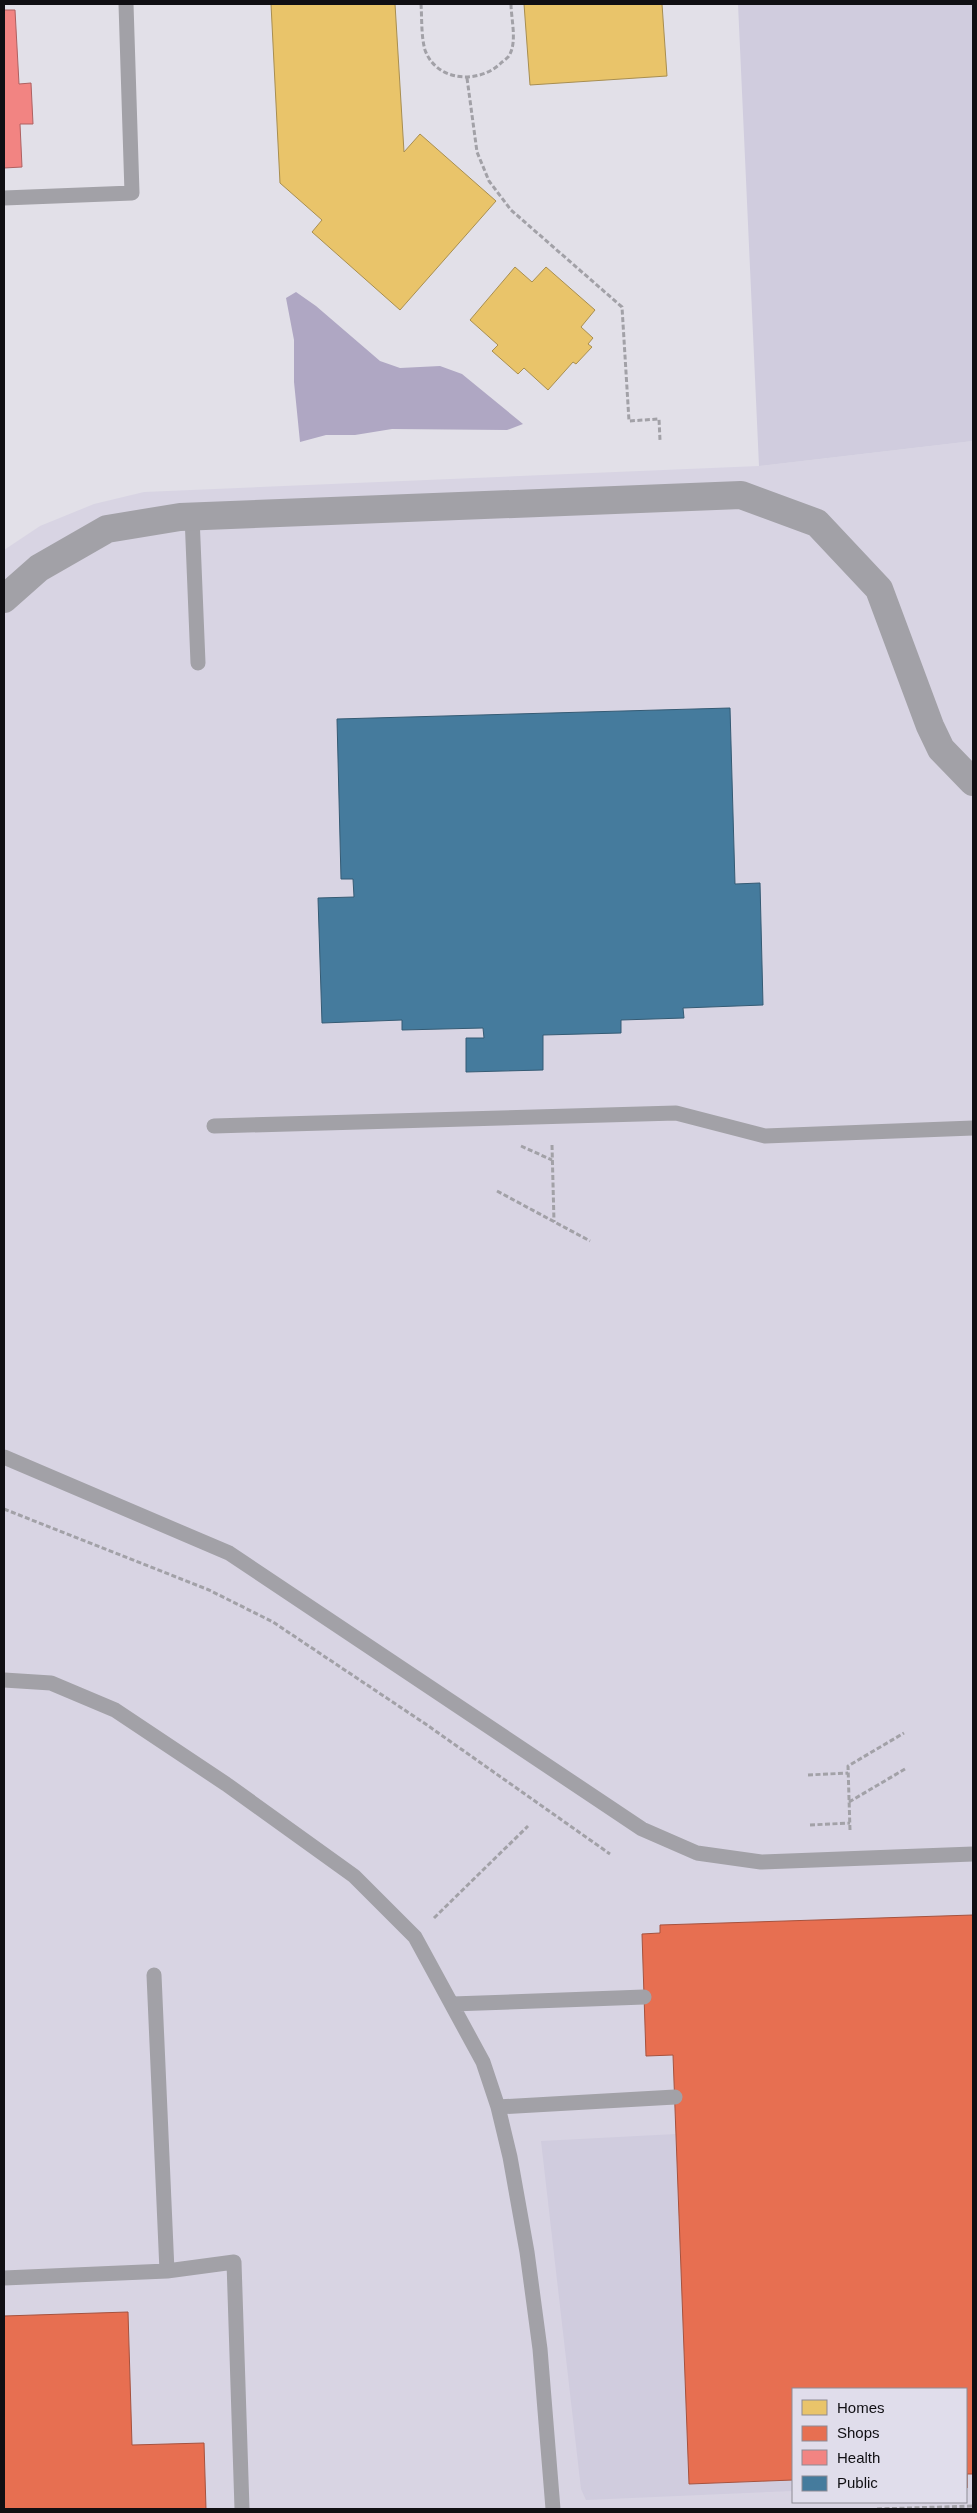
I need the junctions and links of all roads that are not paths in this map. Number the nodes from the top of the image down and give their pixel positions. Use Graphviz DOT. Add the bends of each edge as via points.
graph roads {
  1 [pos="126,4"];
  2 [pos="4,198"];
  3 [pos="192,516"];
  4 [pos="4,599"];
  5 [pos="198,662"];
  6 [pos="973,782"];
  7 [pos="214,1126"];
  8 [pos="973,1128"];
  9 [pos="4,1457"];
  10 [pos="4,1680"];
  11 [pos="973,1854"];
  12 [pos="154,1975"];
  13 [pos="644,1997"];
  14 [pos="452,2004"];
  15 [pos="675,2097"];
  16 [pos="498,2107"];
  17 [pos="167,2271"];
  18 [pos="4,2278"];
  19 [pos="242,2509"];
  20 [pos="553,2509"];
  1 -- 2 [label="lane" via="132,193"];
  3 -- 4 [label="street" via="107,529 39,568"];
  3 -- 5 [label="lane"];
  3 -- 6 [label="street" via="741,495 817,523 879,589 941,749"];
  7 -- 8 [label="lane" via="676,1113 765,1136"];
  9 -- 11 [label="lane" via="229,1553 642,1829 697,1853 761,1862"];
  10 -- 14 [label="lane" via="51,1683 115,1710 226,1784 354,1876 415,1937"];
  12 -- 17 [label="lane"];
  13 -- 14 [label="lane"];
  14 -- 16 [label="lane" via="483,2062"];
  15 -- 16 [label="lane"];
  16 -- 20 [label="lane" via="510,2157 538,2329"];
  17 -- 18 [label="lane"];
  17 -- 19 [label="lane" via="234,2262"];
}
